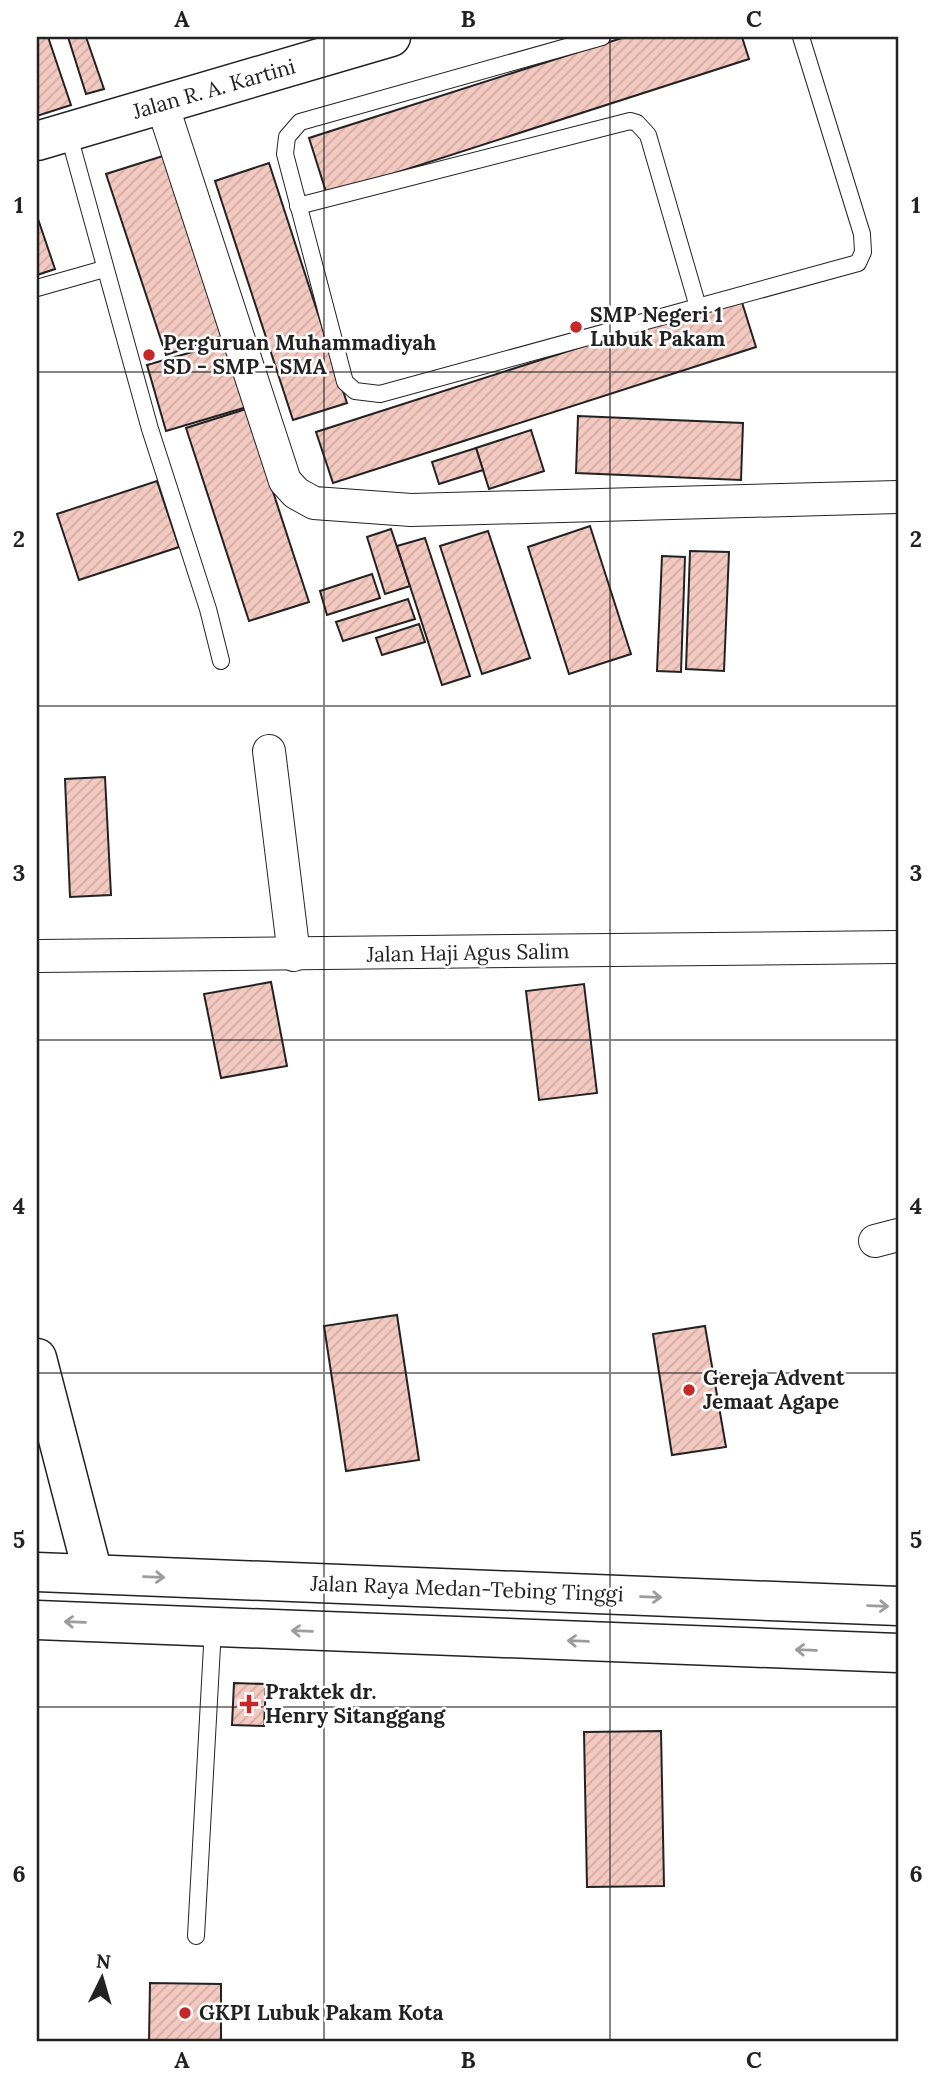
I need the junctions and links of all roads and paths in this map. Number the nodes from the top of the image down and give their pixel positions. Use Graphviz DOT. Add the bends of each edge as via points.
graph roads {
  1 [pos="391,37"];
  2 [pos="602,37"];
  3 [pos="801,37"];
  4 [pos="162,104"];
  5 [pos="52,136"];
  6 [pos="298,206"];
  7 [pos="104,269"];
  8 [pos="37,288"];
  9 [pos="698,307"];
  10 [pos="898,497"];
  11 [pos="221,661"];
  12 [pos="269,751"];
  13 [pos="898,947"];
  14 [pos="294,955"];
  15 [pos="37,956"];
  16 [pos="37,1358"];
  17 [pos="37,1572"];
  18 [pos="93,1574"];
  19 [pos="347,1584"];
  20 [pos="898,1606"];
  21 [pos="37,1620"];
  22 [pos="213,1628"];
  23 [pos="347,1633"];
  24 [pos="898,1653"];
  25 [pos="196,1936"];
  1 -- 4 [label="main road, Jalan R. A. Kartini"];
  2 -- 6 [label="lane" via="300,122 287,137 285,154"];
  3 -- 9 [label="lane" via="862,234 862,259 853,266"];
  4 -- 5 [label="main road, Jalan R. A. Kartini"];
  4 -- 10 [label="street" via="285,481 314,503 411,510"];
  5 -- 7 [label="lane"];
  6 -- 9 [label="lane" via="620,121 637,123 648,135"];
  6 -- 9 [label="lane" via="345,382 366,394 380,394"];
  7 -- 8 [label="lane"];
  7 -- 11 [label="lane"];
  12 -- 14 [label="street"];
  13 -- 14 [label="street, Jalan Haji Agus Salim"];
  14 -- 15 [label="street, Jalan Haji Agus Salim"];
  16 -- 18 [label="main road"];
  17 -- 18 [label="main road, Jalan Raya Medan-Tebing Tinggi"];
  18 -- 19 [label="main road, Jalan Raya Medan-Tebing Tinggi, one-way"];
  19 -- 20 [label="main road, Jalan Raya Medan-Tebing Tinggi, one-way"];
  19 -- 23 [label="main road"];
  22 -- 21 [label="main road, one-way"];
  23 -- 22 [label="main road, one-way"];
  22 -- 25 [label="lane"];
  24 -- 23 [label="main road, one-way"];
}
